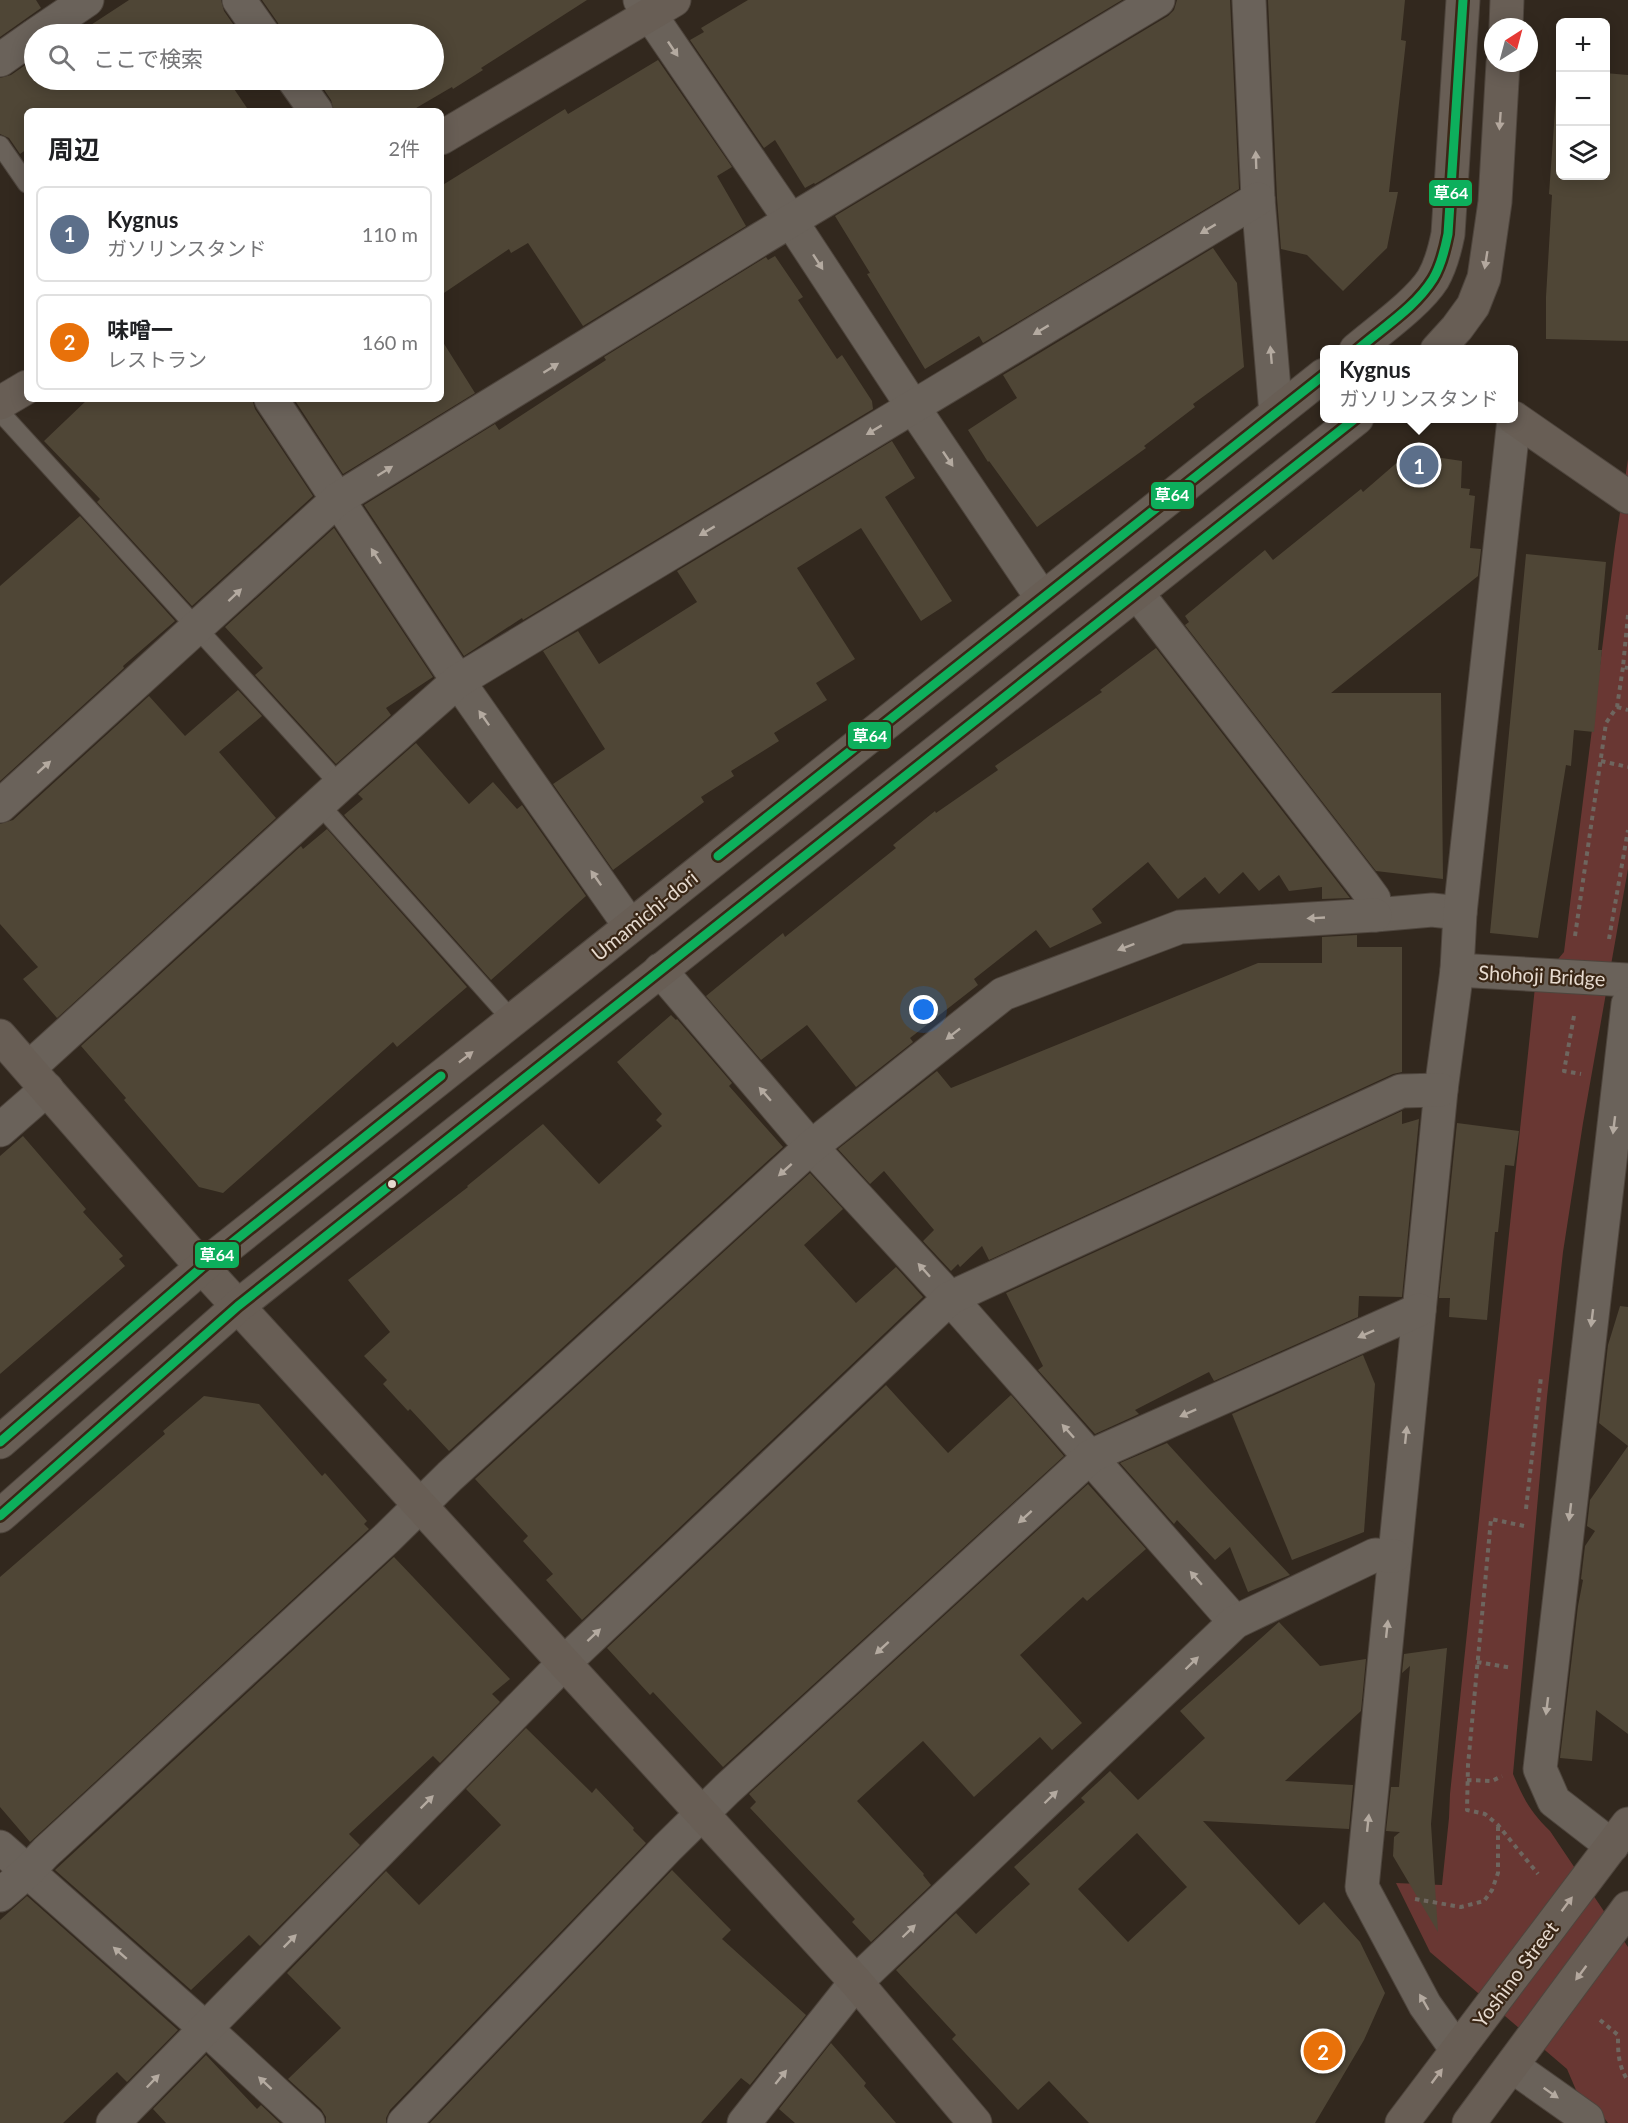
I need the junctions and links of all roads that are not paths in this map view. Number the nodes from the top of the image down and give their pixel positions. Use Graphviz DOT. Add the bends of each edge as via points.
graph roads {
  1 [pos="87,0"];
  2 [pos="239,0"];
  3 [pos="1158,0"];
  4 [pos="1250,0"];
  5 [pos="1463,0"];
  6 [pos="1507,0"];
  7 [pos="655,5"];
  8 [pos="1506,18"];
  9 [pos="52,24"];
  10 [pos="256,24"];
  11 [pos="24,43"];
  12 [pos="0,60"];
  13 [pos="1502,72"];
  14 [pos="301,90"];
  15 [pos="314,108"];
  16 [pos="444,136"];
  17 [pos="0,145"];
  18 [pos="24,180"];
  19 [pos="1258,199"];
  20 [pos="791,220"];
  21 [pos="1444,253"];
  22 [pos="1452,342"];
  23 [pos="1362,345"];
  24 [pos="1320,378"];
  25 [pos="24,389"];
  26 [pos="273,402"];
  27 [pos="0,403"];
  28 [pos="913,407"];
  29 [pos="0,412"];
  30 [pos="1276,413"];
  31 [pos="1518,421"];
  32 [pos="1350,423"];
  33 [pos="1513,423"];
  34 [pos="1628,497"];
  35 [pos="339,500"];
  36 [pos="1137,593"];
  37 [pos="1042,598"];
  38 [pos="198,629"];
  39 [pos="458,681"];
  40 [pos="329,795"];
  41 [pos="0,807"];
  42 [pos="1460,912"];
  43 [pos="1375,915"];
  44 [pos="630,926"];
  45 [pos="660,970"];
  46 [pos="1457,970"];
  47 [pos="1615,979"];
  48 [pos="1628,1004"];
  49 [pos="512,1020"];
  50 [pos="0,1036"];
  51 [pos="38,1078"];
  52 [pos="1441,1090"];
  53 [pos="0,1130"];
  54 [pos="811,1147"];
  55 [pos="202,1267"];
  56 [pos="950,1298"];
  57 [pos="238,1306"];
  58 [pos="1419,1310"];
  59 [pos="0,1442"];
  60 [pos="1091,1456"];
  61 [pos="421,1504"];
  62 [pos="0,1516"];
  63 [pos="1394,1556"];
  64 [pos="1235,1622"];
  65 [pos="565,1662"];
  66 [pos="703,1814"];
  67 [pos="1620,1835"];
  68 [pos="0,1847"];
  69 [pos="27,1872"];
  70 [pos="0,1895"];
  71 [pos="1628,1908"];
  72 [pos="856,1982"];
  73 [pos="205,2028"];
  74 [pos="1457,2050"];
  75 [pos="1512,2066"];
  76 [pos="113,2123"];
  77 [pos="308,2123"];
  78 [pos="404,2123"];
  79 [pos="744,2123"];
  80 [pos="975,2123"];
  81 [pos="1402,2123"];
  82 [pos="1469,2123"];
  83 [pos="1588,2123"];
  1 -- 9 [label="street"];
  2 -- 10 [label="street"];
  3 -- 20 [label="street"];
  19 -- 4 [label="street, one-way"];
  5 -- 21 [label="street"];
  6 -- 8 [label="street"];
  7 -- 16 [label="street"];
  7 -- 20 [label="street, one-way"];
  11 -- 12 [label="street"];
  13 -- 22 [label="street, one-way" via="1495,202 1484,278"];
  14 -- 15 [label="street"];
  17 -- 18 [label="lane"];
  19 -- 28 [label="street, one-way"];
  30 -- 19 [label="street, one-way"];
  20 -- 28 [label="street, one-way"];
  35 -- 20 [label="street, one-way"];
  21 -- 22 [label="street"];
  21 -- 23 [label="street" via="1432,280"];
  24 -- 30 [label="street, Umamichi-dori"];
  25 -- 27 [label="street"];
  26 -- 35 [label="street"];
  28 -- 37 [label="street, one-way"];
  28 -- 39 [label="street, one-way"];
  29 -- 38 [label="lane"];
  30 -- 37 [label="street, Umamichi-dori"];
  31 -- 34 [label="street"];
  32 -- 36 [label="street"];
  33 -- 42 [label="street"];
  38 -- 35 [label="street, one-way"];
  39 -- 35 [label="street, one-way"];
  36 -- 43 [label="street" via="1363,884 1374,899"];
  36 -- 45 [label="street"];
  37 -- 44 [label="street, Umamichi-dori"];
  38 -- 40 [label="lane"];
  41 -- 38 [label="street, one-way"];
  39 -- 40 [label="street"];
  44 -- 39 [label="street, one-way"];
  40 -- 49 [label="lane"];
  40 -- 51 [label="street"];
  42 -- 43 [label="street"];
  42 -- 46 [label="street"];
  43 -- 54 [label="street, one-way" via="1180,927 1003,994"];
  44 -- 49 [label="street, Umamichi-dori"];
  54 -- 45 [label="street, one-way"];
  45 -- 57 [label="street"];
  46 -- 47 [label="street, Shohoji Bridge"];
  46 -- 52 [label="street"];
  48 -- 67 [label="street, one-way" via="1540,1769 1554,1801"];
  55 -- 49 [label="street, Umamichi-dori, one-way"];
  50 -- 51 [label="street"];
  51 -- 53 [label="street"];
  51 -- 55 [label="street"];
  52 -- 56 [label="street" via="1401,1091"];
  52 -- 58 [label="street"];
  56 -- 54 [label="street, one-way"];
  54 -- 61 [label="street, one-way"];
  55 -- 57 [label="street"];
  55 -- 59 [label="street, Umamichi-dori"];
  60 -- 56 [label="street, one-way"];
  65 -- 56 [label="street, one-way"];
  57 -- 61 [label="street"];
  57 -- 62 [label="street"];
  58 -- 60 [label="street, one-way"];
  63 -- 58 [label="street, one-way"];
  64 -- 60 [label="street, one-way"];
  60 -- 66 [label="street, one-way"];
  61 -- 65 [label="street"];
  61 -- 69 [label="street"];
  63 -- 64 [label="street" via="1375,1555"];
  74 -- 63 [label="street, one-way" via="1425,2005 1362,1887"];
  72 -- 64 [label="street, one-way"];
  65 -- 66 [label="street"];
  73 -- 65 [label="street, one-way"];
  66 -- 72 [label="street"];
  66 -- 78 [label="street"];
  74 -- 67 [label="street, Yoshino Street, one-way"];
  68 -- 69 [label="street"];
  69 -- 70 [label="street"];
  73 -- 69 [label="street, one-way"];
  71 -- 75 [label="street, one-way"];
  79 -- 72 [label="street, one-way"];
  72 -- 80 [label="street"];
  76 -- 73 [label="street, one-way"];
  77 -- 73 [label="street, one-way"];
  81 -- 74 [label="street, Yoshino Street, one-way"];
  75 -- 82 [label="street"];
  75 -- 83 [label="street, one-way"];
}
